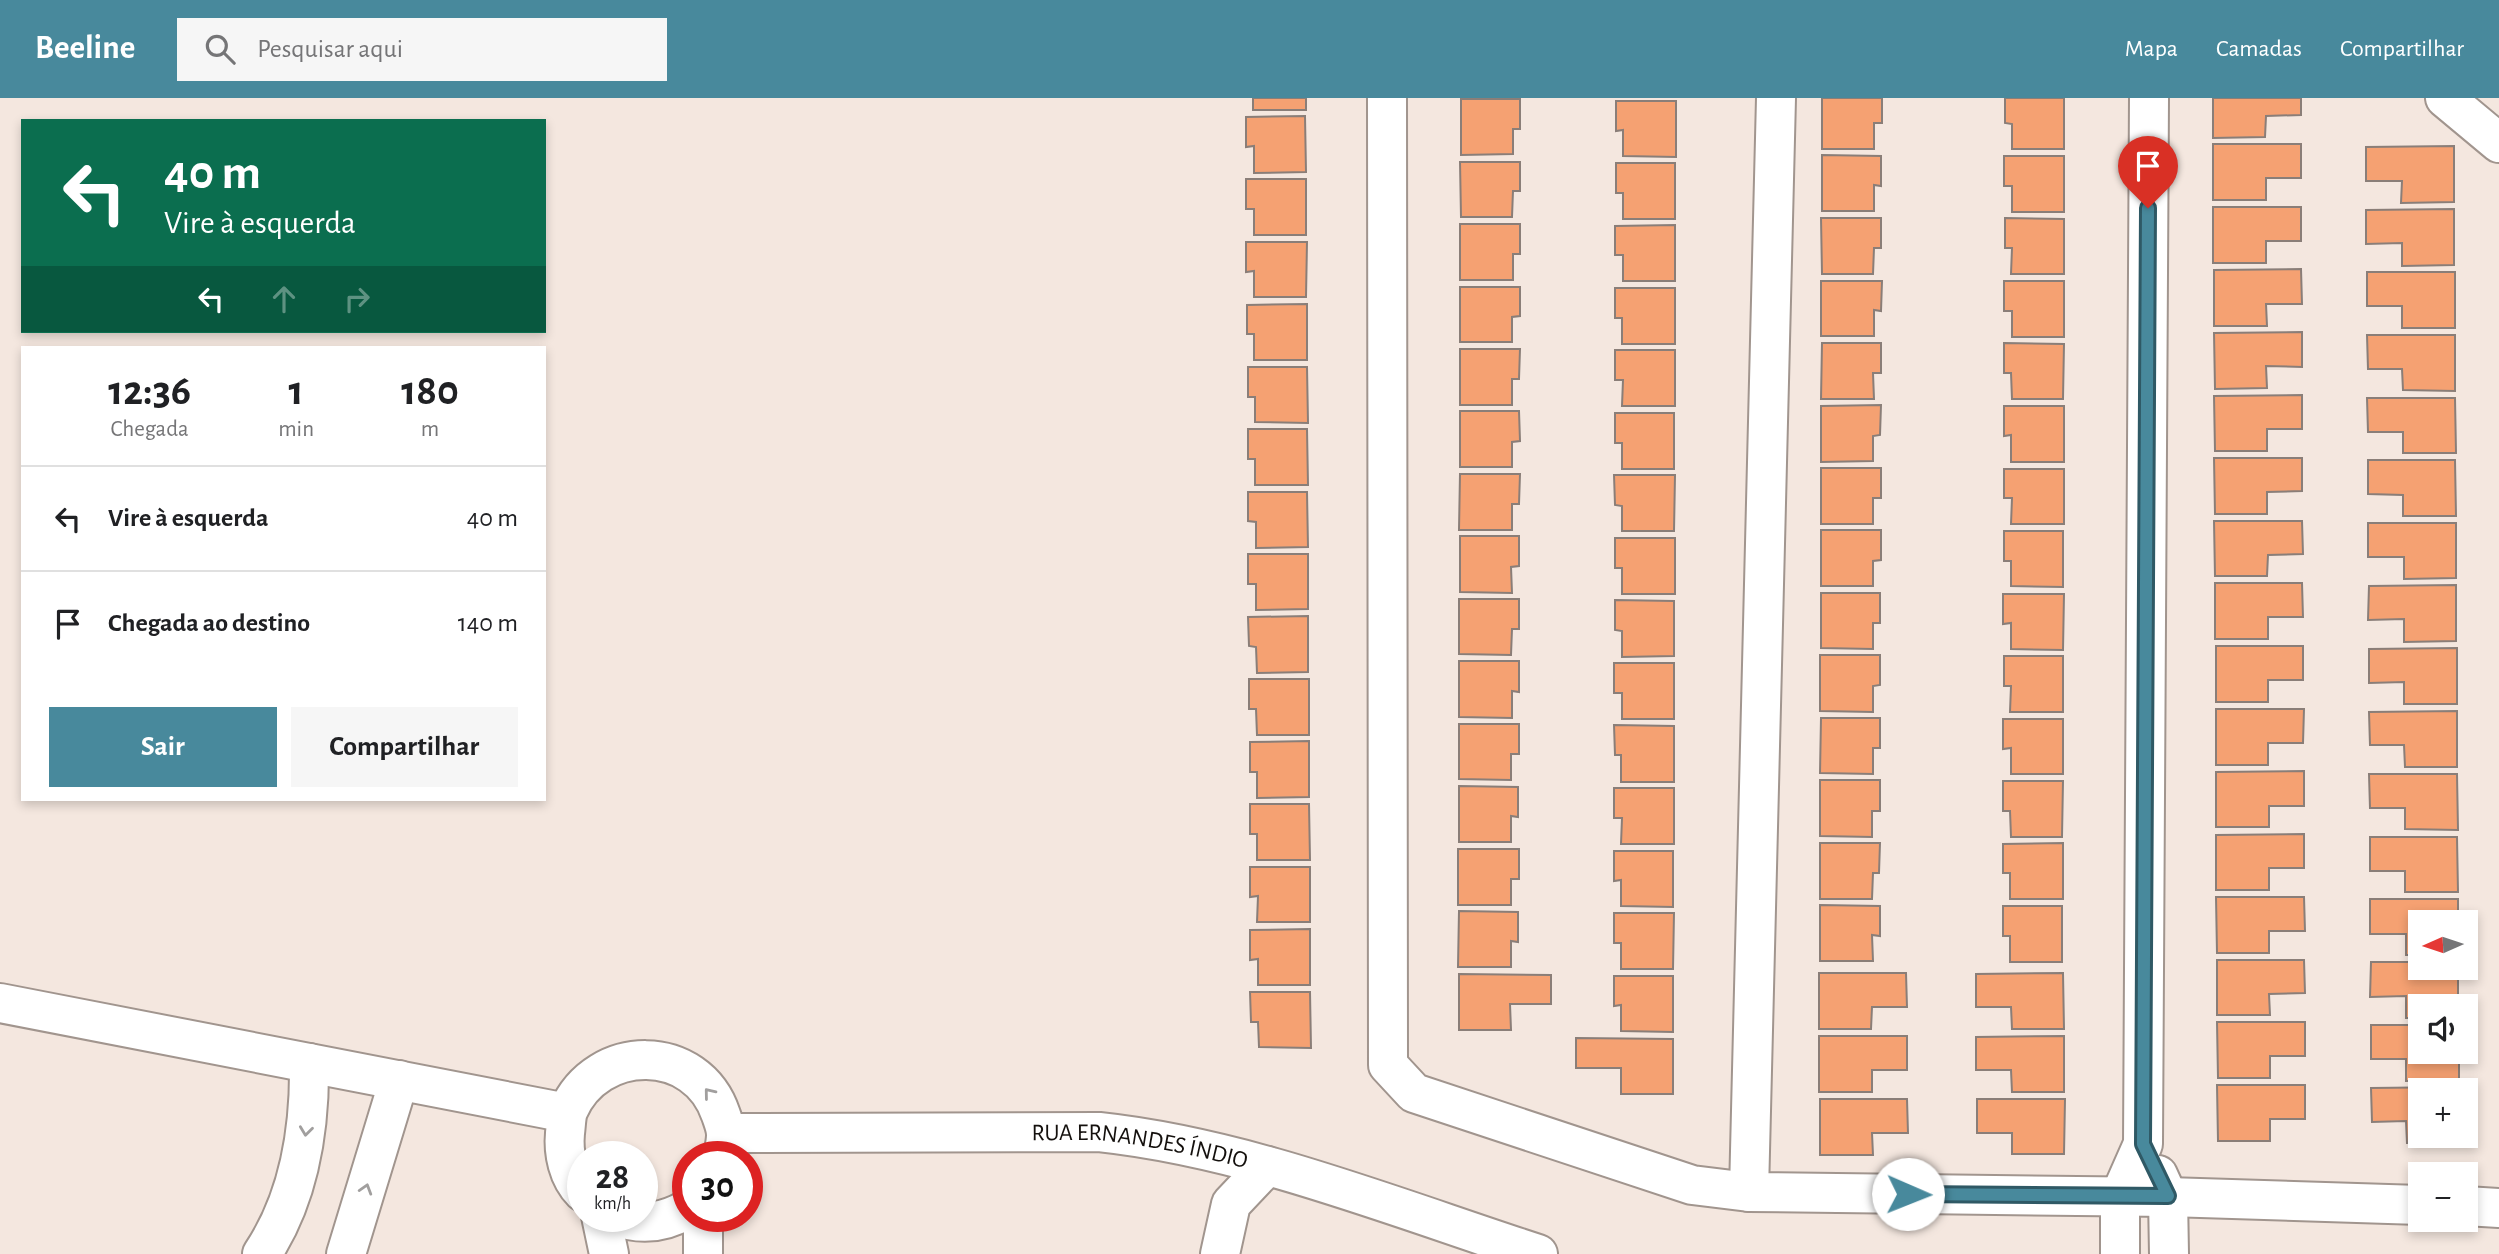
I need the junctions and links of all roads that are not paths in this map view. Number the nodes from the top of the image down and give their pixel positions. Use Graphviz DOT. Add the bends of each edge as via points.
graph roads {
  1 [pos="1387,98"];
  2 [pos="1776,98"];
  3 [pos="2149,98"];
  4 [pos="2445,98"];
  5 [pos="2499,143"];
  6 [pos="0,1003"];
  7 [pos="309,1063"];
  8 [pos="398,1080"];
  9 [pos="567,1113"];
  10 [pos="724,1141"];
  11 [pos="763,1144"];
  12 [pos="2143,1144"];
  13 [pos="567,1161"];
  14 [pos="1267,1166"];
  15 [pos="1749,1192"];
  16 [pos="2120,1196"];
  17 [pos="2168,1196"];
  18 [pos="2408,1205"];
  19 [pos="2478,1207"];
  20 [pos="2499,1208"];
  21 [pos="604,1232"];
  22 [pos="703,1232"];
  23 [pos="262,1254"];
  24 [pos="346,1254"];
  25 [pos="609,1254"];
  26 [pos="704,1254"];
  27 [pos="1220,1254"];
  28 [pos="1538,1254"];
  29 [pos="2120,1254"];
  30 [pos="2169,1254"];
  1 -- 15 [label="street" via="1388,1065 1414,1093 1692,1185"];
  2 -- 15 [label="street"];
  3 -- 12 [label="street"];
  4 -- 5 [label="street"];
  6 -- 7 [label="street"];
  7 -- 8 [label="street"];
  7 -- 23 [label="street, one-way" via="306,1138 285,1210"];
  8 -- 9 [label="street"];
  24 -- 8 [label="street, one-way"];
  10 -- 9 [label="street, one-way" via="715,1098 689,1071 655,1059 619,1062 587,1082"];
  9 -- 13 [label="street" via="563,1149"];
  11 -- 14 [label="street, RUA ERNANDES ÍNDIO" via="1099,1132 1152,1138"];
  12 -- 16 [label="street"];
  12 -- 17 [label="street"];
  14 -- 27 [label="street" via="1231,1204"];
  14 -- 28 [label="street, RUA ERNANDES ÍNDIO"];
  15 -- 16 [label="street"];
  16 -- 17 [label="street"];
  16 -- 29 [label="street"];
  17 -- 18 [label="street"];
  17 -- 30 [label="street"];
  19 -- 20 [label="street"];
  21 -- 25 [label="street"];
  22 -- 26 [label="street"];
}
